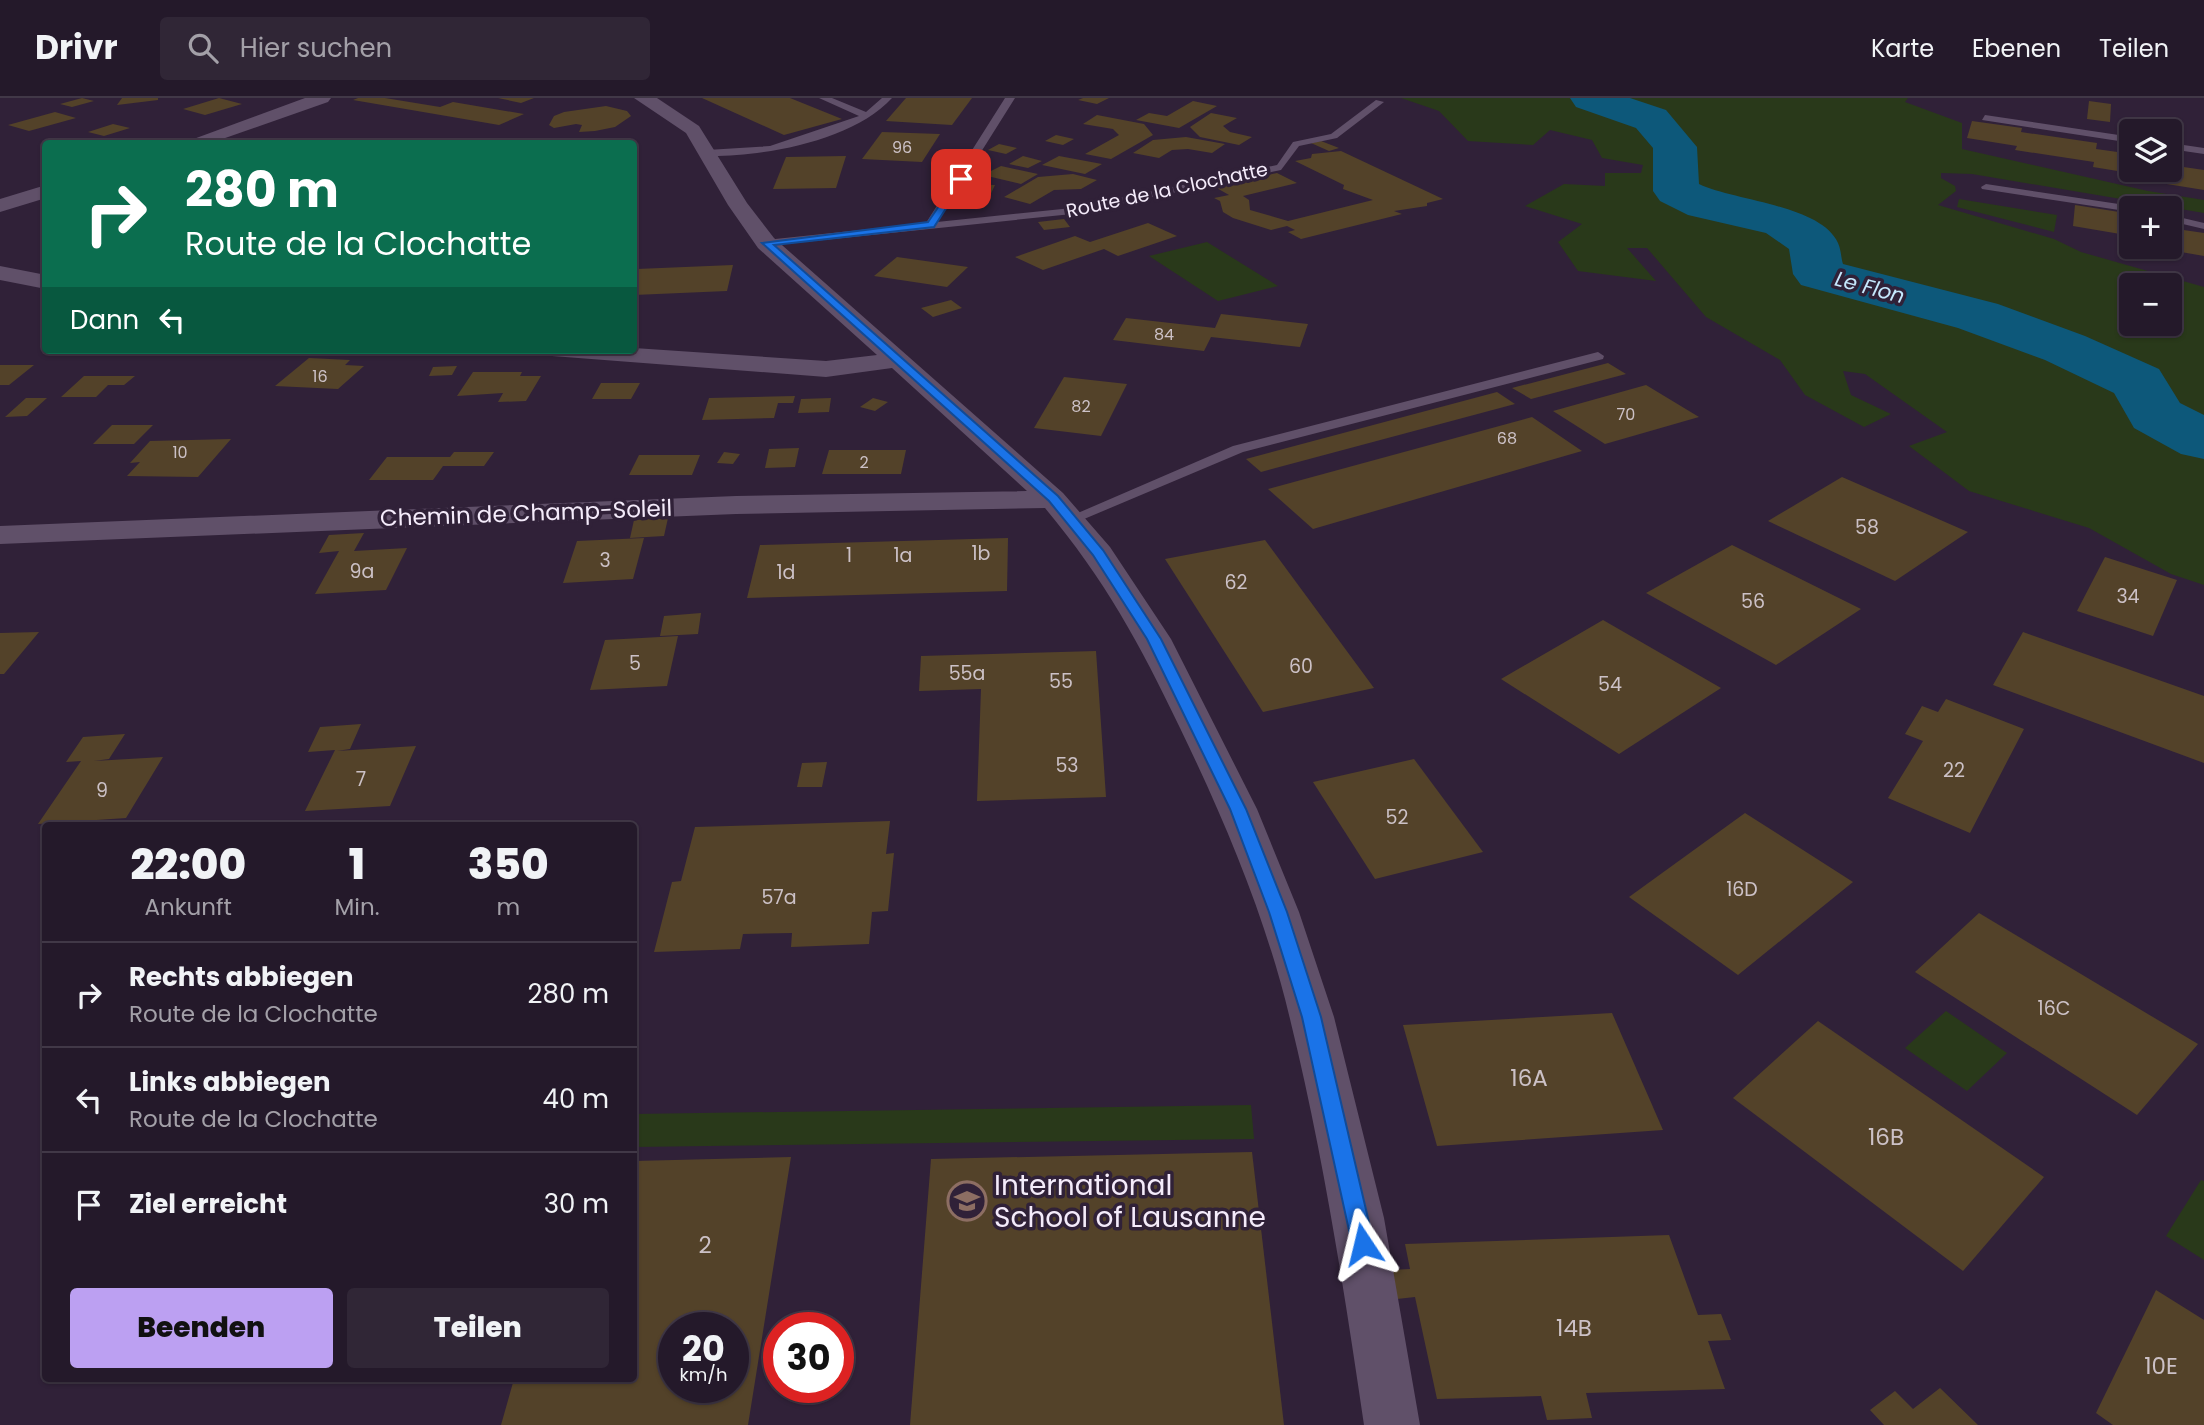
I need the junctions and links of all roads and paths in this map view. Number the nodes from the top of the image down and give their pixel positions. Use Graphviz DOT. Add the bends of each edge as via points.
graph roads {
  1 [pos="643,98"];
  2 [pos="824,98"];
  3 [pos="887,98"];
  4 [pos="1010,98"];
  5 [pos="313,99"];
  6 [pos="1379,102"];
  7 [pos="867,117"];
  8 [pos="1985,118"];
  9 [pos="2119,138"];
  10 [pos="200,140"];
  11 [pos="2182,148"];
  12 [pos="2204,151"];
  13 [pos="707,153"];
  14 [pos="1986,187"];
  15 [pos="42,192"];
  16 [pos="0,206"];
  17 [pos="2119,207"];
  18 [pos="2182,221"];
  19 [pos="930,225"];
  20 [pos="2204,226"];
  21 [pos="766,243"];
  22 [pos="0,273"];
  23 [pos="42,281"];
  24 [pos="606,354"];
  25 [pos="1598,356"];
  26 [pos="899,360"];
  27 [pos="1062,509"];
  28 [pos="0,536"];
  29 [pos="1392,1425"];
  1 -- 13 [label="street" via="694,130"];
  2 -- 7 [label="lane"];
  3 -- 7 [label="lane"];
  4 -- 19 [label="lane"];
  5 -- 10 [label="street"];
  6 -- 19 [label="lane, Route de la Clochatte" via="1334,136 1296,144 1280,167 1072,211"];
  7 -- 13 [label="lane" via="777,150"];
  8 -- 9 [label="lane"];
  11 -- 12 [label="lane"];
  13 -- 21 [label="street"];
  14 -- 17 [label="lane"];
  15 -- 16 [label="street"];
  18 -- 20 [label="lane"];
  19 -- 21 [label="lane, Route de la Clochatte"];
  21 -- 26 [label="street"];
  22 -- 23 [label="street"];
  24 -- 26 [label="street" via="825,369"];
  25 -- 27 [label="lane" via="1238,449"];
  26 -- 27 [label="street"];
  27 -- 28 [label="street, Chemin de Champ-Soleil" via="736,505"];
  27 -- 29 [label="street" via="1099,553 1154,639 1238,809 1278,912 1312,1017 1359,1218"];
}
